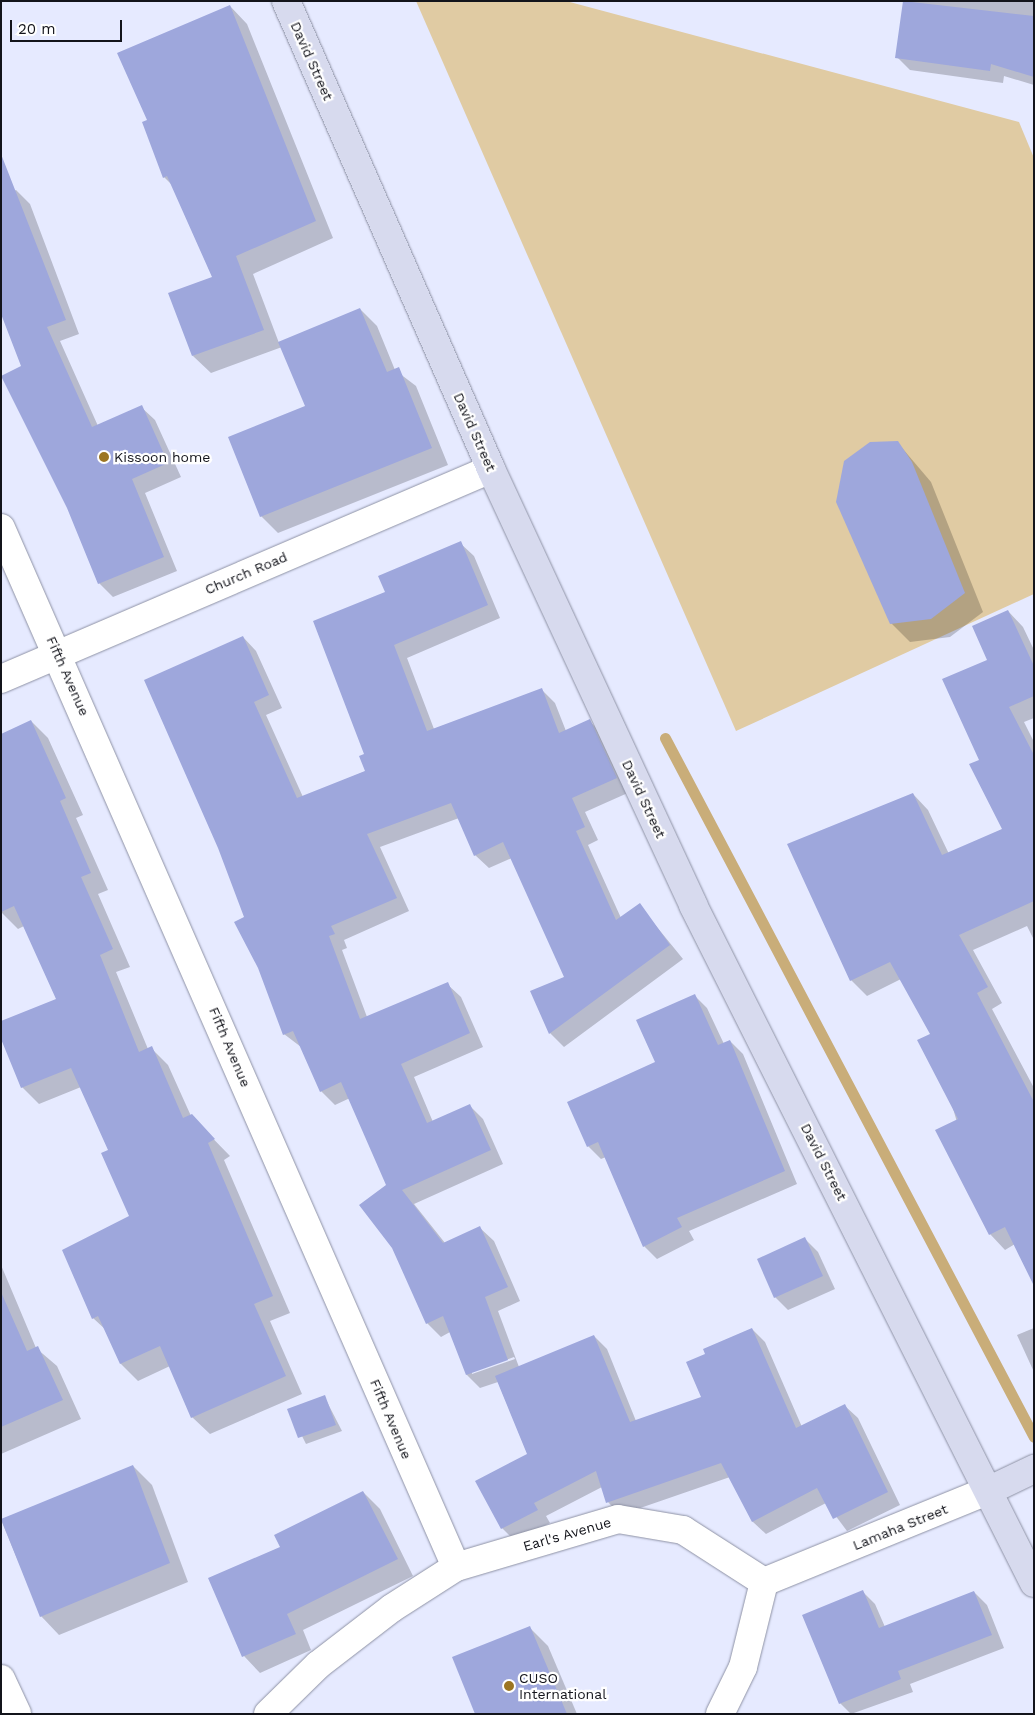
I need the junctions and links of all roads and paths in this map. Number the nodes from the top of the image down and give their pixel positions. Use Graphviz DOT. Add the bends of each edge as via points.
graph roads {
  1 [pos="286,1"];
  2 [pos="491,469"];
  3 [pos="1,528"];
  4 [pos="59,653"];
  5 [pos="1,679"];
  6 [pos="1032,1470"];
  7 [pos="990,1490"];
  8 [pos="456,1567"];
  9 [pos="764,1582"];
  10 [pos="1034,1582"];
  11 [pos="1,1679"];
  12 [pos="17,1714"];
  13 [pos="268,1714"];
  14 [pos="720,1714"];
  1 -- 2 [label="street, David Street"];
  2 -- 4 [label="street, Church Road"];
  2 -- 7 [label="street, David Street" via="693,905"];
  3 -- 4 [label="street, Fifth Avenue"];
  4 -- 5 [label="street, Church Road"];
  4 -- 8 [label="street, Fifth Avenue"];
  6 -- 7 [label="street, Lamaha Street"];
  7 -- 9 [label="street, Lamaha Street"];
  7 -- 10 [label="street, David Street"];
  8 -- 9 [label="street, Earl's Avenue" via="618,1519 683,1530"];
  8 -- 13 [label="street, Earl's Avenue" via="392,1608 318,1665"];
  9 -- 14 [label="street" via="743,1667"];
  11 -- 12 [label="street"];
}
